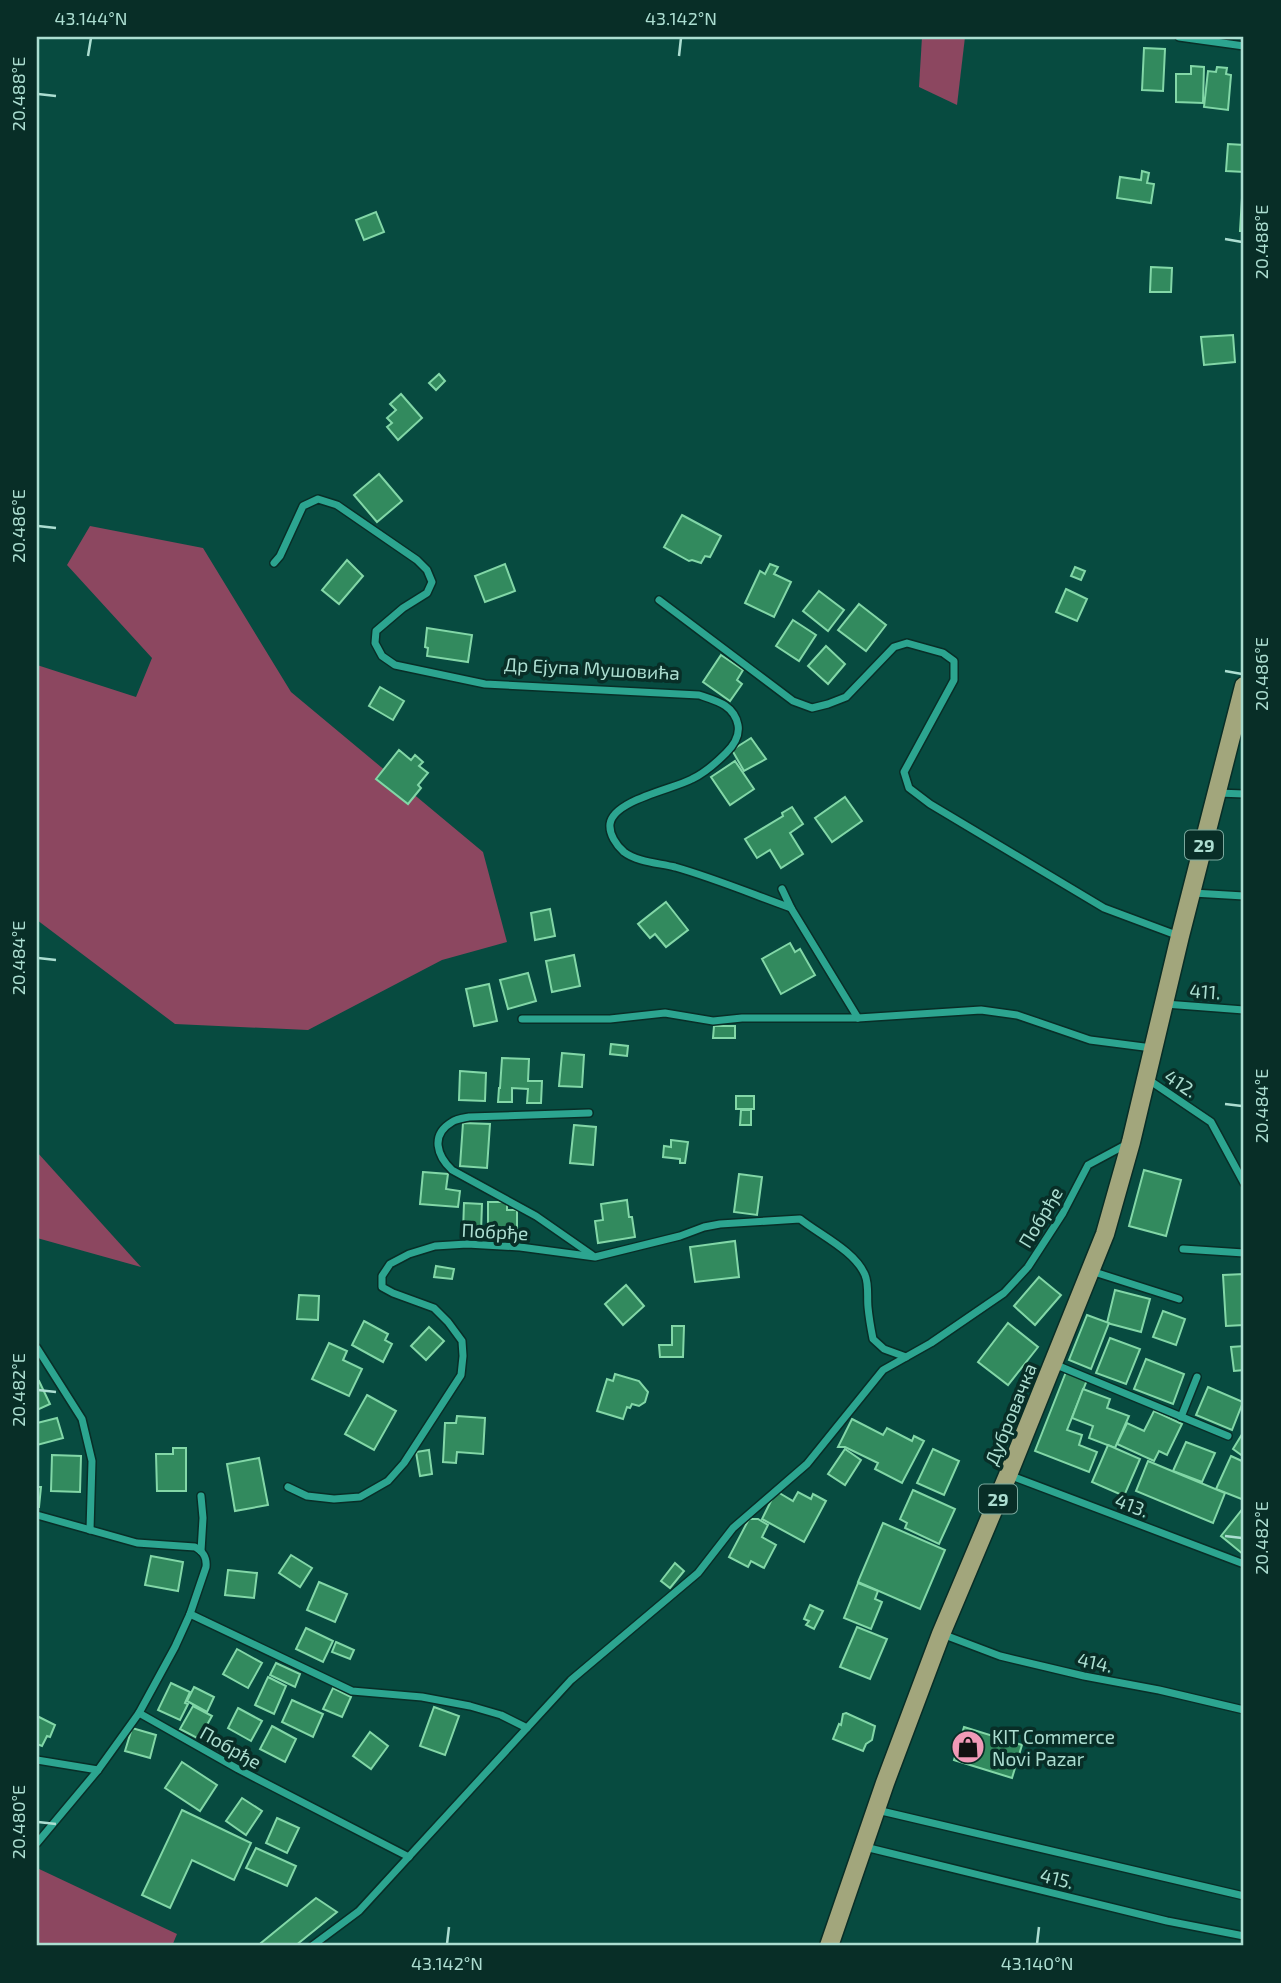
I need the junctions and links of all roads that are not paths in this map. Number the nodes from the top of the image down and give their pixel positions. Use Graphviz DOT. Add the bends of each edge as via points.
graph roads {
  1 [pos="1179,37"];
  2 [pos="1244,46"];
  3 [pos="274,563"];
  4 [pos="659,600"];
  5 [pos="1243,696"];
  6 [pos="1218,793"];
  7 [pos="1244,794"];
  8 [pos="782,889"];
  9 [pos="1192,893"];
  10 [pos="1244,896"];
  11 [pos="791,908"];
  12 [pos="1180,936"];
  13 [pos="1163,1004"];
  14 [pos="1244,1010"];
  15 [pos="858,1018"];
  16 [pos="522,1019"];
  17 [pos="1153,1048"];
  18 [pos="1146,1077"];
  19 [pos="589,1113"];
  20 [pos="1130,1142"];
  21 [pos="1244,1183"];
  22 [pos="1184,1249"];
  23 [pos="1244,1253"];
  24 [pos="595,1257"];
  25 [pos="1091,1271"];
  26 [pos="1180,1299"];
  27 [pos="37,1348"];
  28 [pos="906,1357"];
  29 [pos="1053,1364"];
  30 [pos="1197,1377"];
  31 [pos="1181,1417"];
  32 [pos="1228,1436"];
  33 [pos="1009,1475"];
  34 [pos="288,1487"];
  35 [pos="201,1496"];
  36 [pos="37,1516"];
  37 [pos="90,1530"];
  38 [pos="201,1551"];
  39 [pos="1244,1564"];
  40 [pos="190,1614"];
  41 [pos="942,1634"];
  42 [pos="1244,1710"];
  43 [pos="139,1713"];
  44 [pos="527,1728"];
  45 [pos="37,1760"];
  46 [pos="97,1770"];
  47 [pos="877,1810"];
  48 [pos="37,1843"];
  49 [pos="864,1847"];
  50 [pos="409,1857"];
  51 [pos="1244,1896"];
  52 [pos="1244,1936"];
  53 [pos="312,1946"];
  54 [pos="829,1946"];
  1 -- 2 [label="street"];
  3 -- 11 [label="street, Др Ејупа Мушовића" via="303,506 318,499 328,502 417,560 432,582 427,593 376,631 374,643 395,665 485,684 699,695 721,702 736,715 739,730 733,747 692,780 617,811 610,823 613,840 642,859"];
  4 -- 12 [label="street" via="793,701 811,708 846,697 894,647 907,643 943,653 954,661 954,680 904,772 909,788 1104,908"];
  5 -- 6 [label="main road, 29"];
  6 -- 7 [label="street"];
  6 -- 9 [label="main road, 29"];
  8 -- 11 [label="street"];
  9 -- 10 [label="street"];
  9 -- 12 [label="main road, 29"];
  11 -- 15 [label="street"];
  12 -- 13 [label="main road, 29"];
  13 -- 14 [label="street, 411."];
  13 -- 17 [label="main road, 29"];
  15 -- 16 [label="street" via="713,1021 665,1013 610,1019"];
  15 -- 17 [label="street" via="989,1011 1017,1015 1090,1040"];
  17 -- 18 [label="main road, Дубровачка / 29"];
  18 -- 20 [label="main road, Дубровачка / 29"];
  18 -- 21 [label="street, 412." via="1211,1122"];
  19 -- 24 [label="street" via="452,1121 438,1141 438,1152 452,1171 536,1216"];
  20 -- 25 [label="main road, Дубровачка / 29"];
  20 -- 28 [label="street, Побрђе" via="1088,1165 1028,1267 1004,1293"];
  22 -- 23 [label="street"];
  24 -- 28 [label="street, Побрђе" via="712,1225 800,1219 855,1259 866,1277 873,1339 884,1349"];
  24 -- 34 [label="street, Побрђе" via="467,1244 435,1246 390,1264 382,1276 382,1287 434,1308 462,1341 461,1375 388,1481 360,1497 334,1499 307,1496"];
  25 -- 26 [label="street"];
  25 -- 29 [label="main road, Дубровачка / 29"];
  27 -- 37 [label="street" via="82,1419 92,1461"];
  28 -- 44 [label="street, Побрђе" via="883,1370 807,1464 733,1528 698,1573 571,1680"];
  29 -- 31 [label="street"];
  29 -- 33 [label="main road, Дубровачка / 29"];
  30 -- 31 [label="street"];
  31 -- 32 [label="street"];
  33 -- 39 [label="street, 413."];
  33 -- 41 [label="main road, Дубровачка / 29"];
  35 -- 38 [label="street"];
  36 -- 37 [label="street"];
  37 -- 38 [label="street" via="137,1543"];
  38 -- 40 [label="street" via="206,1567"];
  40 -- 43 [label="street"];
  40 -- 44 [label="street" via="352,1690 470,1706"];
  41 -- 42 [label="street, 414." via="1000,1656"];
  41 -- 47 [label="main road, Дубровачка / 29"];
  43 -- 46 [label="street"];
  43 -- 50 [label="street, Побрђе"];
  44 -- 50 [label="street, Побрђе"];
  45 -- 46 [label="street"];
  46 -- 48 [label="street"];
  47 -- 49 [label="main road, Дубровачка / 29"];
  47 -- 51 [label="street, 415."];
  49 -- 52 [label="street, 415."];
  49 -- 54 [label="main road, Дубровачка / 29"];
  50 -- 53 [label="street, Побрђе" via="359,1911"];
}
